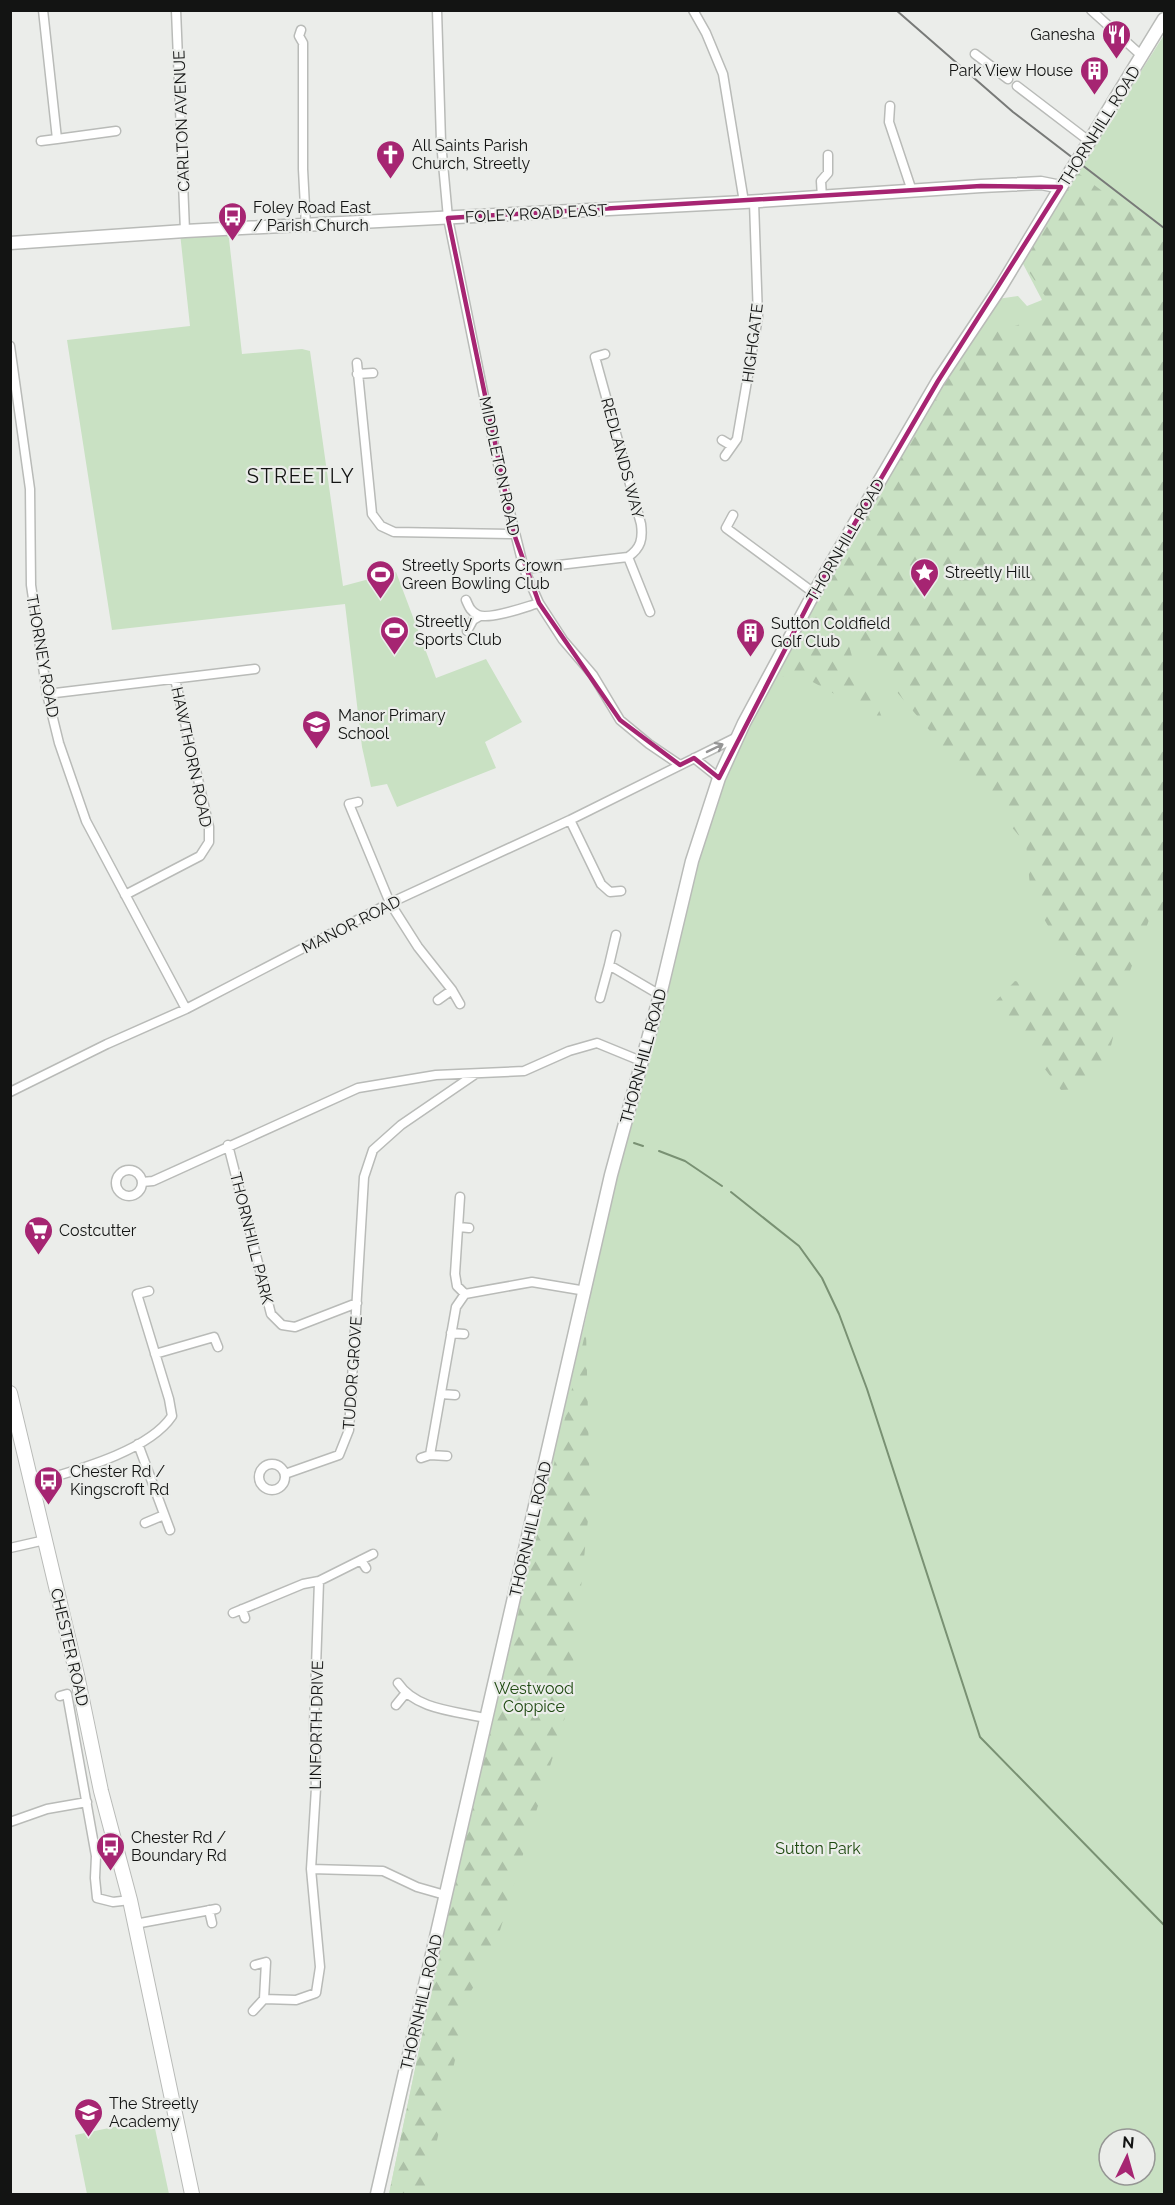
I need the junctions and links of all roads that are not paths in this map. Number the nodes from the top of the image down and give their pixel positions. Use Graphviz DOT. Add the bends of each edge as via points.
graph roads {
  1 [pos="43,10"];
  2 [pos="176,10"];
  3 [pos="437,10"];
  4 [pos="693,10"];
  5 [pos="1091,10"];
  6 [pos="1164,19"];
  7 [pos="301,30"];
  8 [pos="975,54"];
  9 [pos="1142,56"];
  10 [pos="1008,79"];
  11 [pos="1017,86"];
  12 [pos="890,106"];
  13 [pos="116,131"];
  14 [pos="57,139"];
  15 [pos="40,141"];
  16 [pos="1089,141"];
  17 [pos="828,155"];
  18 [pos="1061,187"];
  19 [pos="912,191"];
  20 [pos="822,198"];
  21 [pos="749,202"];
  22 [pos="448,218"];
  23 [pos="306,225"];
  24 [pos="185,231"];
  25 [pos="10,243"];
  26 [pos="10,346"];
  27 [pos="604,354"];
  28 [pos="357,363"];
  29 [pos="373,373"];
  30 [pos="357,374"];
  31 [pos="722,440"];
  32 [pos="732,446"];
  33 [pos="725,456"];
  34 [pos="733,515"];
  35 [pos="514,534"];
  36 [pos="628,557"];
  37 [pos="524,569"];
  38 [pos="814,593"];
  39 [pos="466,600"];
  40 [pos="539,603"];
  41 [pos="650,612"];
  42 [pos="480,616"];
  43 [pos="467,631"];
  44 [pos="255,669"];
  45 [pos="175,679"];
  46 [pos="47,694"];
  47 [pos="737,737"];
  48 [pos="694,758"];
  49 [pos="680,765"];
  50 [pos="719,778"];
  51 [pos="358,802"];
  52 [pos="570,820"];
  53 [pos="621,891"];
  54 [pos="125,895"];
  55 [pos="390,903"];
  56 [pos="616,935"];
  57 [pos="609,964"];
  58 [pos="452,990"];
  59 [pos="660,995"];
  60 [pos="600,998"];
  61 [pos="438,1000"];
  62 [pos="460,1004"];
  63 [pos="186,1009"];
  64 [pos="641,1061"];
  65 [pos="475,1074"];
  66 [pos="10,1092"];
  67 [pos="228,1145"];
  68 [pos="142,1182"];
  69 [pos="460,1197"];
  70 [pos="149,1291"];
  71 [pos="586,1291"];
  72 [pos="465,1294"];
  73 [pos="357,1303"];
  74 [pos="451,1333"];
  75 [pos="464,1334"];
  76 [pos="218,1347"];
  77 [pos="154,1354"];
  78 [pos="10,1393"];
  79 [pos="441,1394"];
  80 [pos="455,1395"];
  81 [pos="138,1443"];
  82 [pos="447,1456"];
  83 [pos="285,1474"];
  84 [pos="33,1483"];
  85 [pos="164,1515"];
  86 [pos="146,1523"];
  87 [pos="170,1530"];
  88 [pos="45,1540"];
  89 [pos="10,1548"];
  90 [pos="373,1554"];
  91 [pos="319,1581"];
  92 [pos="233,1613"];
  93 [pos="398,1683"];
  94 [pos="405,1694"];
  95 [pos="60,1696"];
  96 [pos="396,1705"];
  97 [pos="485,1718"];
  98 [pos="87,1802"];
  99 [pos="11,1820"];
  100 [pos="311,1869"];
  101 [pos="445,1895"];
  102 [pos="130,1900"];
  103 [pos="212,1923"];
  104 [pos="135,1924"];
  105 [pos="255,1965"];
  106 [pos="264,1999"];
  107 [pos="253,2011"];
  108 [pos="192,2194"];
  109 [pos="377,2194"];
  1 -- 14 [label="street"];
  2 -- 24 [label="street, CARLTON AVENUE"];
  3 -- 22 [label="street, MIDDLETON ROAD"];
  4 -- 21 [label="street, HIGHGATE" via="723,74"];
  5 -- 9 [label="street"];
  6 -- 9 [label="main road, THORNHILL ROAD"];
  7 -- 23 [label="street" via="299,36 306,41"];
  8 -- 10 [label="street"];
  9 -- 16 [label="main road, THORNHILL ROAD"];
  11 -- 16 [label="street"];
  12 -- 19 [label="street" via="889,122"];
  13 -- 14 [label="street" via="105,128"];
  14 -- 15 [label="street"];
  16 -- 18 [label="main road, THORNHILL ROAD, bridge"];
  17 -- 20 [label="street" via="828,173 821,181"];
  18 -- 19 [label="main road, FOLEY ROAD EAST" via="1041,183"];
  18 -- 38 [label="main road, THORNHILL ROAD" via="938,381"];
  19 -- 20 [label="main road, FOLEY ROAD EAST"];
  20 -- 21 [label="main road, FOLEY ROAD EAST"];
  21 -- 22 [label="main road, FOLEY ROAD EAST"];
  21 -- 32 [label="street, HIGHGATE" via="758,317 737,439"];
  22 -- 23 [label="main road, FOLEY ROAD EAST"];
  22 -- 35 [label="street, MIDDLETON ROAD"];
  23 -- 24 [label="main road, FOLEY ROAD EAST"];
  24 -- 25 [label="main road, FOLEY ROAD EAST"];
  26 -- 46 [label="street, THORNEY ROAD" via="30,489 31,585"];
  27 -- 36 [label="street, REDLANDS WAY" via="591,359 641,524 641,543"];
  28 -- 30 [label="street"];
  29 -- 30 [label="street"];
  30 -- 35 [label="street" via="372,514 381,526 394,532"];
  31 -- 32 [label="street"];
  32 -- 33 [label="street, HIGHGATE"];
  34 -- 38 [label="street" via="726,528"];
  35 -- 37 [label="street, MIDDLETON ROAD"];
  36 -- 37 [label="street"];
  36 -- 41 [label="street"];
  37 -- 40 [label="street, MIDDLETON ROAD"];
  38 -- 47 [label="main road, THORNHILL ROAD"];
  39 -- 42 [label="street"];
  40 -- 42 [label="street"];
  40 -- 49 [label="street, MIDDLETON ROAD" via="593,675 620,720"];
  42 -- 43 [label="street" via="472,620"];
  44 -- 45 [label="street"];
  45 -- 46 [label="street"];
  45 -- 54 [label="street, HAWTHORN ROAD" via="209,842 200,856"];
  46 -- 54 [label="street, THORNEY ROAD" via="86,821"];
  48 -- 47 [label="street, MANOR ROAD, one-way"];
  47 -- 50 [label="main road, THORNHILL ROAD"];
  48 -- 49 [label="street, MANOR ROAD"];
  48 -- 50 [label="street"];
  49 -- 52 [label="street, MANOR ROAD"];
  50 -- 59 [label="main road, THORNHILL ROAD" via="692,861"];
  51 -- 55 [label="street" via="349,804"];
  52 -- 53 [label="street" via="602,884 610,892"];
  52 -- 55 [label="street, MANOR ROAD"];
  54 -- 63 [label="street, THORNEY ROAD"];
  55 -- 58 [label="street" via="417,948"];
  55 -- 63 [label="street, MANOR ROAD"];
  56 -- 57 [label="street"];
  57 -- 59 [label="street"];
  57 -- 60 [label="street"];
  58 -- 61 [label="street"];
  58 -- 62 [label="street"];
  59 -- 64 [label="main road, THORNHILL ROAD"];
  63 -- 66 [label="street, MANOR ROAD"];
  64 -- 65 [label="street" via="597,1043 524,1071"];
  64 -- 71 [label="main road, THORNHILL ROAD"];
  65 -- 67 [label="street" via="436,1075 358,1088"];
  65 -- 73 [label="street" via="401,1125 373,1150 364,1177"];
  67 -- 68 [label="street"];
  67 -- 73 [label="street, THORNHILL PARK" via="271,1314 282,1325 295,1327"];
  69 -- 72 [label="street" via="464,1227 455,1274 457,1286"];
  70 -- 77 [label="street" via="137,1294"];
  71 -- 72 [label="street" via="532,1282"];
  71 -- 97 [label="main road, THORNHILL ROAD"];
  72 -- 74 [label="street" via="456,1307"];
  73 -- 83 [label="street, TUDOR GROVE" via="350,1430 345,1445 339,1455"];
  74 -- 75 [label="street"];
  74 -- 79 [label="street"];
  76 -- 77 [label="street" via="214,1337"];
  77 -- 81 [label="street" via="172,1416 164,1427"];
  78 -- 84 [label="highway, CHESTER ROAD"];
  79 -- 80 [label="street"];
  79 -- 82 [label="street" via="426,1456"];
  81 -- 84 [label="street" via="88,1467"];
  81 -- 85 [label="street"];
  84 -- 88 [label="highway, CHESTER ROAD"];
  85 -- 86 [label="street"];
  85 -- 87 [label="street"];
  88 -- 89 [label="street"];
  88 -- 102 [label="highway, CHESTER ROAD" via="101,1791"];
  90 -- 91 [label="street" via="363,1564"];
  91 -- 92 [label="street" via="303,1584 244,1613"];
  91 -- 100 [label="street, LINFORTH DRIVE"];
  93 -- 94 [label="street"];
  94 -- 96 [label="street"];
  94 -- 97 [label="street" via="420,1702"];
  95 -- 98 [label="street, CHESTER ROAD" via="67,1694"];
  97 -- 101 [label="main road, THORNHILL ROAD"];
  98 -- 99 [label="street"];
  98 -- 102 [label="street, CHESTER ROAD" via="96,1856 97,1898 113,1902"];
  100 -- 101 [label="street" via="383,1871"];
  100 -- 106 [label="street, LINFORTH DRIVE" via="320,1967 316,1993 296,2000"];
  101 -- 109 [label="main road, THORNHILL ROAD"];
  102 -- 104 [label="highway, CHESTER ROAD"];
  103 -- 104 [label="street" via="212,1910"];
  104 -- 108 [label="highway, CHESTER ROAD"];
  105 -- 106 [label="street" via="266,1962"];
  106 -- 107 [label="street"];
}
